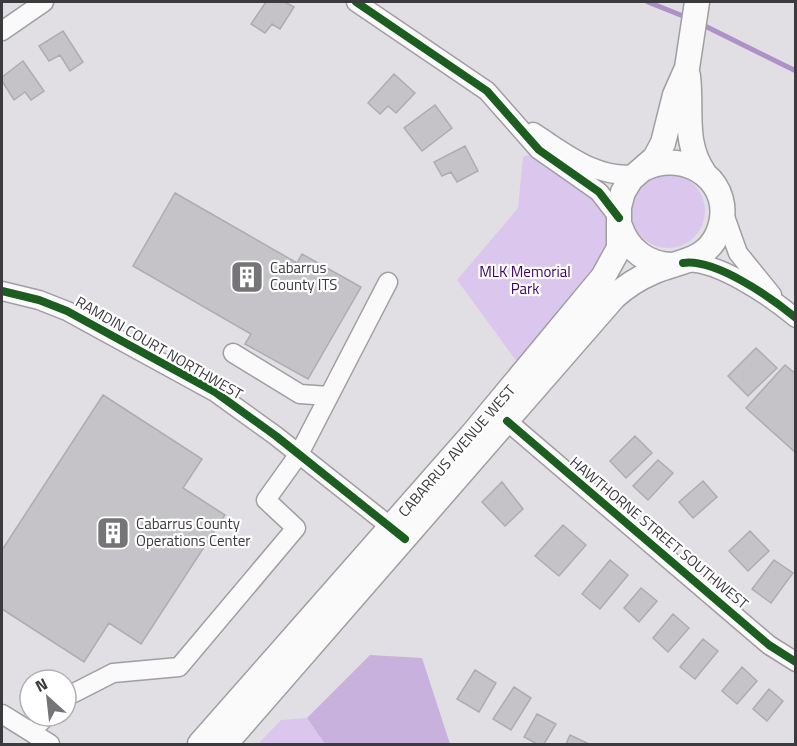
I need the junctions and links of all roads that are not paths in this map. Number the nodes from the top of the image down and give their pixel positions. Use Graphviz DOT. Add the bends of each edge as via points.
graph roads {
  1 [pos="45,2"];
  2 [pos="356,2"];
  3 [pos="697,2"];
  4 [pos="2,31"];
  5 [pos="687,68"];
  6 [pos="513,120"];
  7 [pos="640,172"];
  8 [pos="704,173"];
  9 [pos="721,201"];
  10 [pos="619,222"];
  11 [pos="679,264"];
  12 [pos="388,282"];
  13 [pos="2,291"];
  14 [pos="780,306"];
  15 [pos="795,318"];
  16 [pos="233,353"];
  17 [pos="329,396"];
  18 [pos="507,421"];
  19 [pos="299,454"];
  20 [pos="398,533"];
  21 [pos="795,662"];
  22 [pos="78,691"];
  23 [pos="2,714"];
  24 [pos="35,728"];
  25 [pos="31,732"];
  26 [pos="50,744"];
  27 [pos="200,744"];
  28 [pos="225,744"];
  1 -- 4 [label="street"];
  2 -- 6 [label="street" via="487,91"];
  3 -- 5 [label="main road, CABARRUS AVENUE WEST"];
  5 -- 7 [label="main road, CABARRUS AVENUE WEST" via="660,149"];
  5 -- 8 [label="main road, CABARRUS AVENUE WEST" via="689,135"];
  6 -- 7 [label="street" via="602,172 619,176"];
  6 -- 10 [label="street" via="539,150 604,196"];
  7 -- 8 [label="main road" via="658,163 674,162"];
  7 -- 10 [label="main road, CABARRUS AVENUE WEST" via="623,192"];
  8 -- 9 [label="main road, CABARRUS AVENUE WEST"];
  9 -- 11 [label="main road, CABARRUS AVENUE WEST" via="721,222 713,243 697,258"];
  9 -- 14 [label="street" via="736,248"];
  10 -- 11 [label="main road" via="630,246 640,256 654,262"];
  10 -- 20 [label="main road, CABARRUS AVENUE WEST" via="616,256 592,292"];
  11 -- 14 [label="street" via="715,268"];
  11 -- 18 [label="main road, CABARRUS AVENUE WEST" via="646,275 614,297"];
  12 -- 17 [label="street"];
  13 -- 19 [label="street, RAMDIN COURT NORTHWEST" via="47,302 105,331 215,392"];
  14 -- 15 [label="street"];
  16 -- 17 [label="street" via="300,394"];
  17 -- 19 [label="street"];
  18 -- 20 [label="main road, CABARRUS AVENUE WEST"];
  18 -- 21 [label="street, HAWTHORNE STREET SOUTHWEST" via="769,645"];
  19 -- 20 [label="street, RAMDIN COURT NORTHWEST"];
  19 -- 22 [label="street" via="266,500 296,528 179,667 112,673"];
  20 -- 27 [label="main road, CABARRUS AVENUE WEST"];
  20 -- 28 [label="main road, CABARRUS AVENUE WEST"];
  23 -- 25 [label="street"];
  24 -- 25 [label="street"];
  25 -- 26 [label="street"];
}
